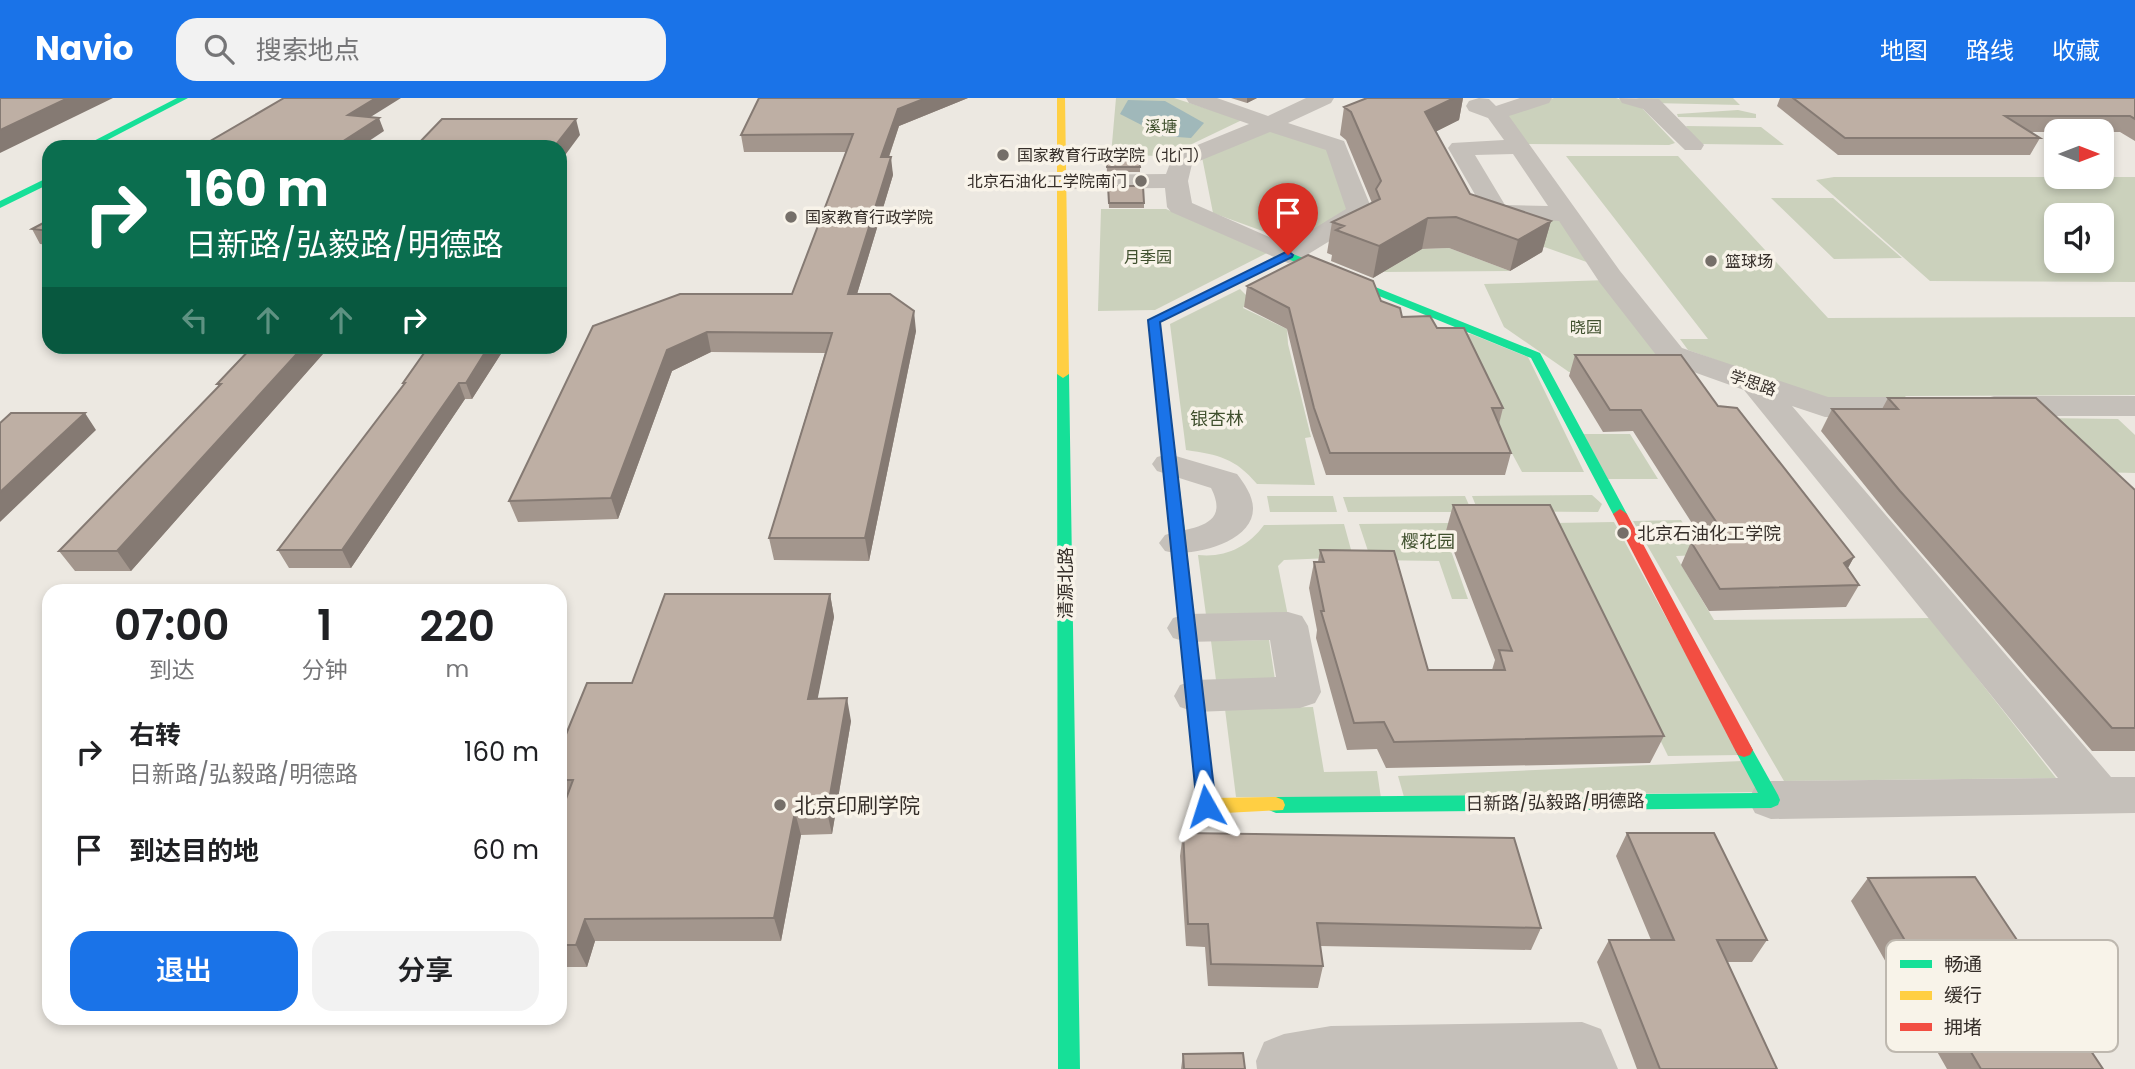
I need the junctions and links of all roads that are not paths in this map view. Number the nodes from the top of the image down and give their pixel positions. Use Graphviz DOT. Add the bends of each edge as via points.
graph roads {
  1 [pos="1061,98"];
  2 [pos="1197,98"];
  3 [pos="1322,98"];
  4 [pos="1541,98"];
  5 [pos="1630,98"];
  6 [pos="189,101"];
  7 [pos="1494,105"];
  8 [pos="1269,124"];
  9 [pos="103,140"];
  10 [pos="124,140"];
  11 [pos="1693,145"];
  12 [pos="1520,147"];
  13 [pos="42,170"];
  14 [pos="1176,181"];
  15 [pos="1061,182"];
  16 [pos="42,184"];
  17 [pos="0,191"];
  18 [pos="0,205"];
  19 [pos="1566,214"];
  20 [pos="1288,255"];
  21 [pos="1756,384"];
  22 [pos="2135,406"];
  23 [pos="1169,464"];
  24 [pos="1178,543"];
  25 [pos="1187,628"];
  26 [pos="1195,696"];
  27 [pos="2117,795"];
  28 [pos="1771,800"];
  29 [pos="1316,1063"];
  30 [pos="1069,1069"];
  31 [pos="1590,1069"];
  1 -- 15 [label="street, 清源北路"];
  2 -- 8 [label="street"];
  3 -- 8 [label="street"];
  4 -- 7 [label="street"];
  5 -- 11 [label="street" via="1651,104"];
  6 -- 9 [label="street"];
  6 -- 10 [label="street"];
  7 -- 12 [label="street, 学思路"];
  8 -- 14 [label="street" via="1181,160"];
  8 -- 20 [label="street" via="1336,146 1360,212"];
  12 -- 19 [label="street, 学思路"];
  12 -- 19 [label="street" via="1460,148 1497,212"];
  13 -- 17 [label="street"];
  14 -- 15 [label="street"];
  14 -- 20 [label="street" via="1180,207"];
  15 -- 30 [label="street, 清源北路"];
  16 -- 18 [label="street"];
  19 -- 21 [label="street, 学思路" via="1671,354"];
  20 -- 23 [label="street, 日新路/弘毅路/明德路" via="1154,320"];
  20 -- 28 [label="street" via="1536,356"];
  21 -- 22 [label="street, 学思路" via="1825,407"];
  21 -- 27 [label="street"];
  23 -- 24 [label="street, 日新路/弘毅路/明德路"];
  23 -- 24 [label="street" via="1225,481 1236,507 1234,519 1224,531"];
  24 -- 25 [label="street, 日新路/弘毅路/明德路"];
  25 -- 26 [label="street, 日新路/弘毅路/明德路"];
  25 -- 26 [label="street" via="1288,626 1300,692"];
  26 -- 28 [label="street, 日新路/弘毅路/明德路" via="1206,806"];
  27 -- 28 [label="street"];
  29 -- 31 [label="street" via="1582,1048"];
}
